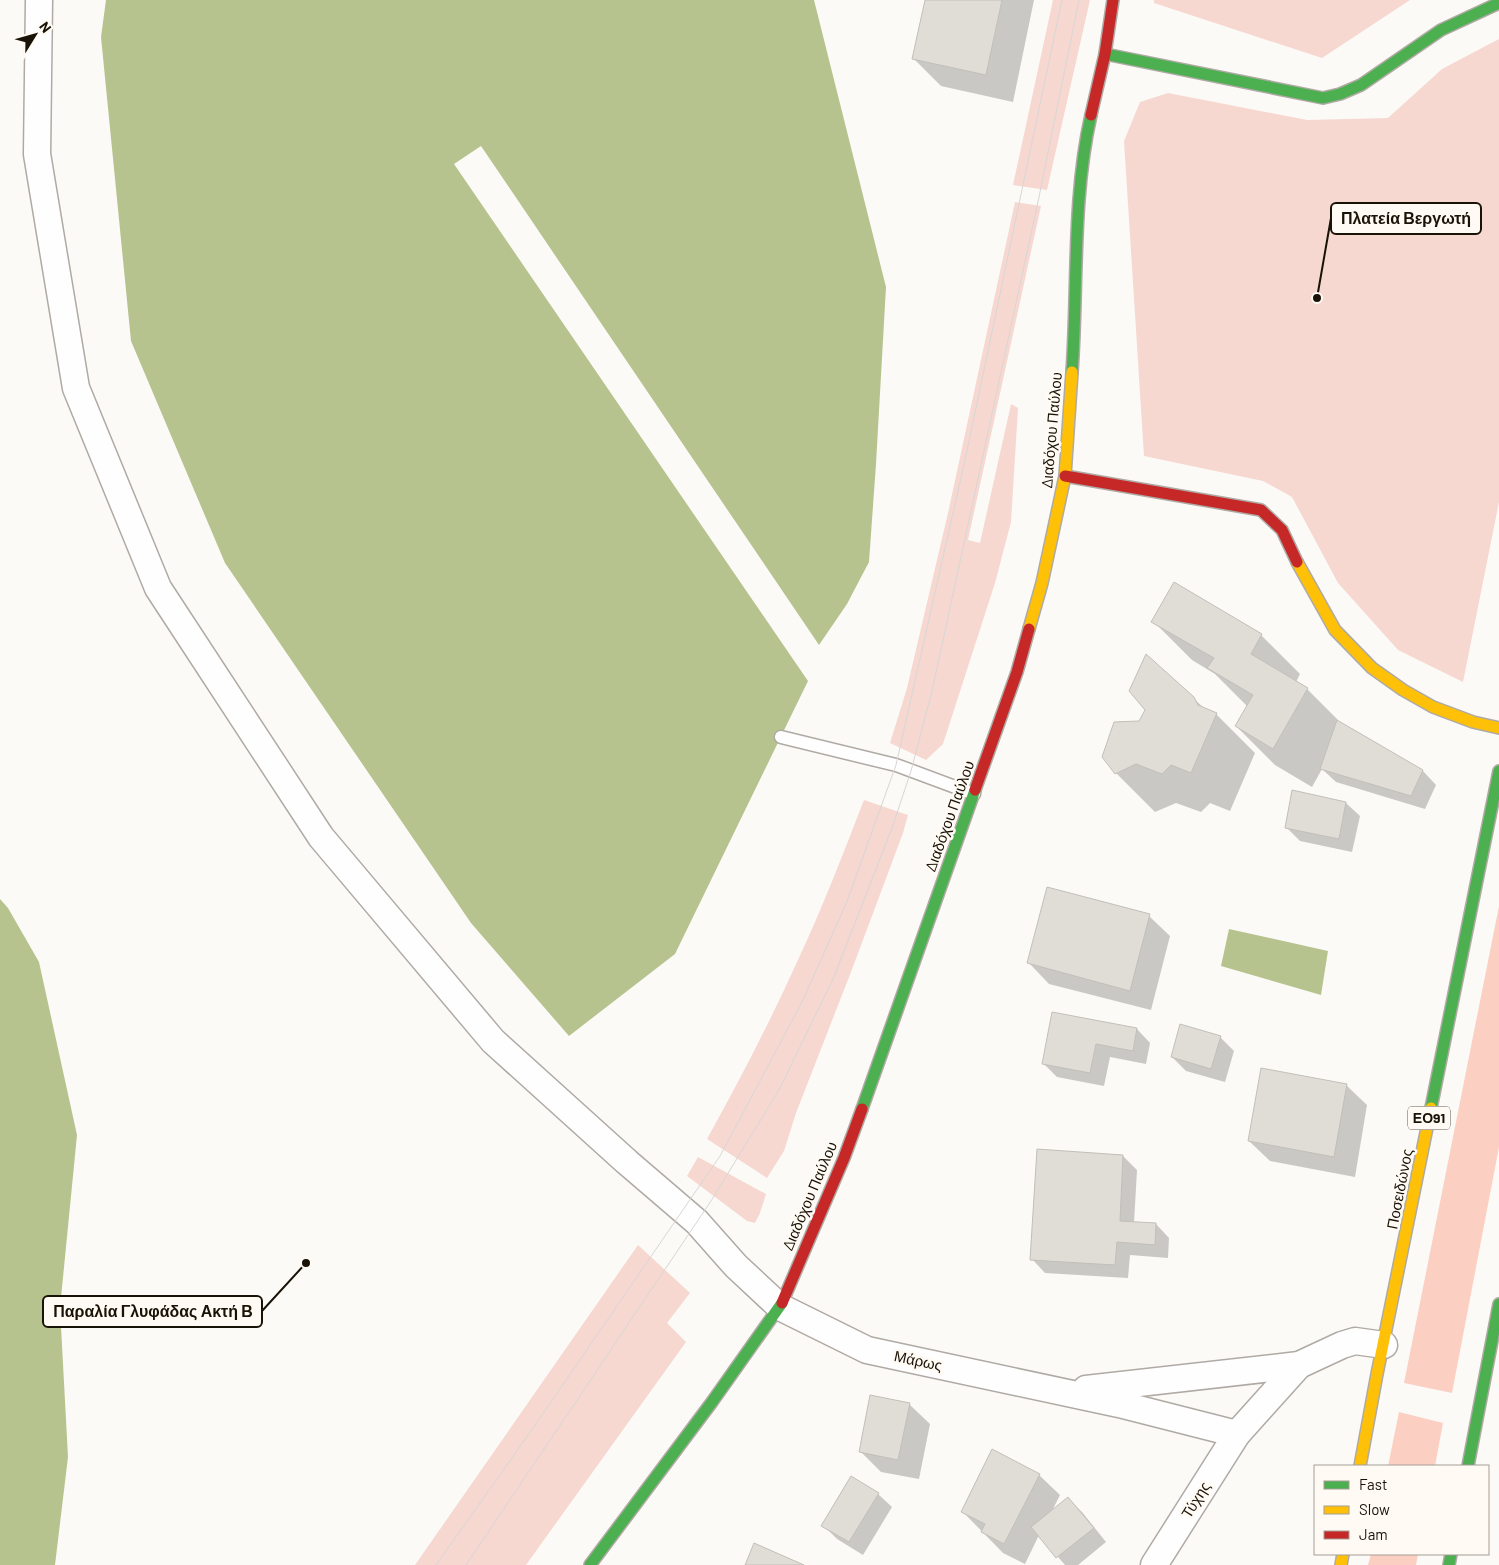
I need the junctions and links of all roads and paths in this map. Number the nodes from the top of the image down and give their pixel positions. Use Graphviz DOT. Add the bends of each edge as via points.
graph roads {
  1 [pos="39,0"];
  2 [pos="1113,0"];
  3 [pos="1499,3"];
  4 [pos="1105,54"];
  5 [pos="1065,476"];
  6 [pos="1499,728"];
  7 [pos="781,737"];
  8 [pos="1499,771"];
  9 [pos="974,794"];
  10 [pos="1499,1304"];
  11 [pos="780,1307"];
  12 [pos="1384,1345"];
  13 [pos="1299,1364"];
  14 [pos="1063,1392"];
  15 [pos="1237,1434"];
  16 [pos="1360,1465"];
  17 [pos="1468,1465"];
  18 [pos="590,1565"];
  19 [pos="1154,1565"];
  1 -- 11 [label="street, Μάρως" via="38,154 76,388 158,588 321,838 493,1042 697,1222 736,1266"];
  2 -- 4 [label="main road, Διαδόχου Παύλου"];
  3 -- 4 [label="main road" via="1441,30 1361,85 1323,98"];
  4 -- 5 [label="main road, Διαδόχου Παύλου" via="1085,143"];
  5 -- 6 [label="main road" via="1261,510 1282,530 1335,630 1372,668 1433,707"];
  5 -- 9 [label="main road, Διαδόχου Παύλου" via="1042,583 1020,663"];
  7 -- 9 [label="lane" via="896,766"];
  8 -- 12 [label="main road, Ποσειδώνος / ΕΟ91"];
  9 -- 11 [label="main road, Διαδόχου Παύλου" via="844,1158"];
  10 -- 17 [label="main road"];
  11 -- 14 [label="street, Μάρως" via="868,1350"];
  11 -- 18 [label="main road, Διαδόχου Παύλου"];
  12 -- 13 [label="street, Μάρως" via="1355,1341"];
  12 -- 16 [label="main road, Ποσειδώνος / ΕΟ91"];
  13 -- 14 [label="street, Μάρως"];
  13 -- 15 [label="street, Μάρως"];
  14 -- 15 [label="street, Μάρως"];
  15 -- 19 [label="street, Τύχης"];
}
